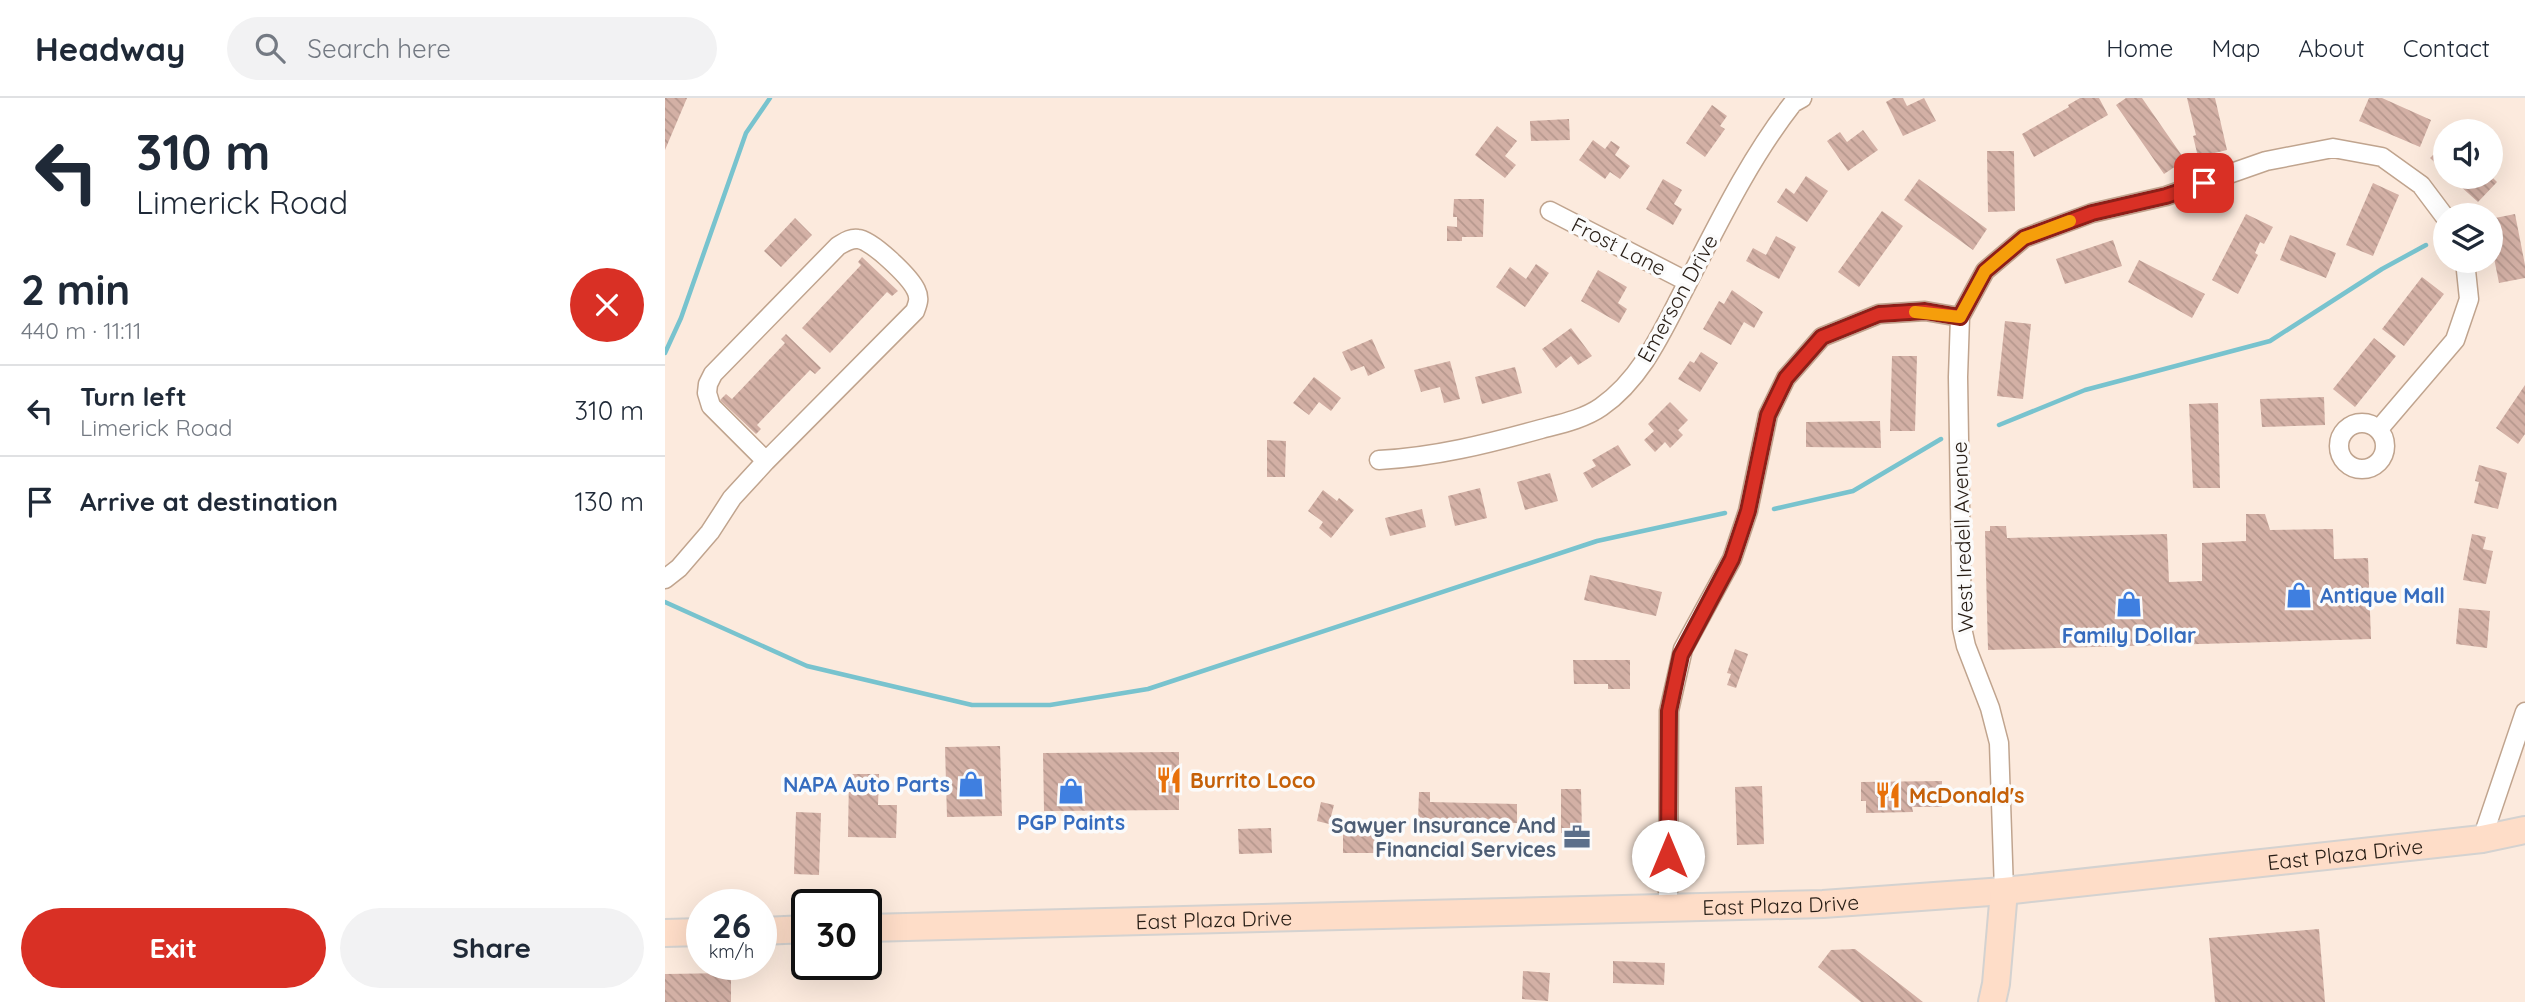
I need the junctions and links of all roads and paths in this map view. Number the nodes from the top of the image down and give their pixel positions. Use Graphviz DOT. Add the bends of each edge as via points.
graph roads {
  1 [pos="1794,100"];
  2 [pos="2434,203"];
  3 [pos="1550,211"];
  4 [pos="2466,273"];
  5 [pos="1688,282"];
  6 [pos="1960,317"];
  7 [pos="2379,429"];
  8 [pos="1379,460"];
  9 [pos="766,461"];
  10 [pos="665,579"];
  11 [pos="2525,712"];
  12 [pos="2525,830"];
  13 [pos="2482,839"];
  14 [pos="2004,891"];
  15 [pos="1668,908"];
  16 [pos="882,928"];
  17 [pos="686,932"];
  18 [pos="665,933"];
  19 [pos="1992,1002"];
  1 -- 5 [label="street, Emerson Drive" via="1751,162"];
  2 -- 6 [label="street" via="2421,185 2382,158 2333,148 2266,161 2024,238 1985,271"];
  3 -- 5 [label="street, Frost Lane"];
  4 -- 7 [label="street" via="2469,299 2455,340"];
  5 -- 8 [label="street, Emerson Drive" via="1649,356 1599,409 1501,440 1423,458"];
  6 -- 14 [label="street, West Iredell Avenue" via="1962,628 1999,743"];
  6 -- 15 [label="street" via="1925,311 1879,314 1822,337 1786,378 1768,415 1748,511 1732,559 1683,649 1669,711"];
  9 -- 9 [label="street" via="915,311 920,300 916,288 873,245 861,239 838,246 708,384 711,405"];
  9 -- 10 [label="street" via="732,498 711,532"];
  11 -- 13 [label="street"];
  12 -- 13 [label="main road, East Plaza Drive"];
  13 -- 14 [label="main road, East Plaza Drive"];
  14 -- 15 [label="main road, East Plaza Drive" via="1823,904"];
  14 -- 19 [label="main road, West Iredell Avenue"];
  15 -- 16 [label="main road, East Plaza Drive"];
  17 -- 18 [label="main road"];
}
